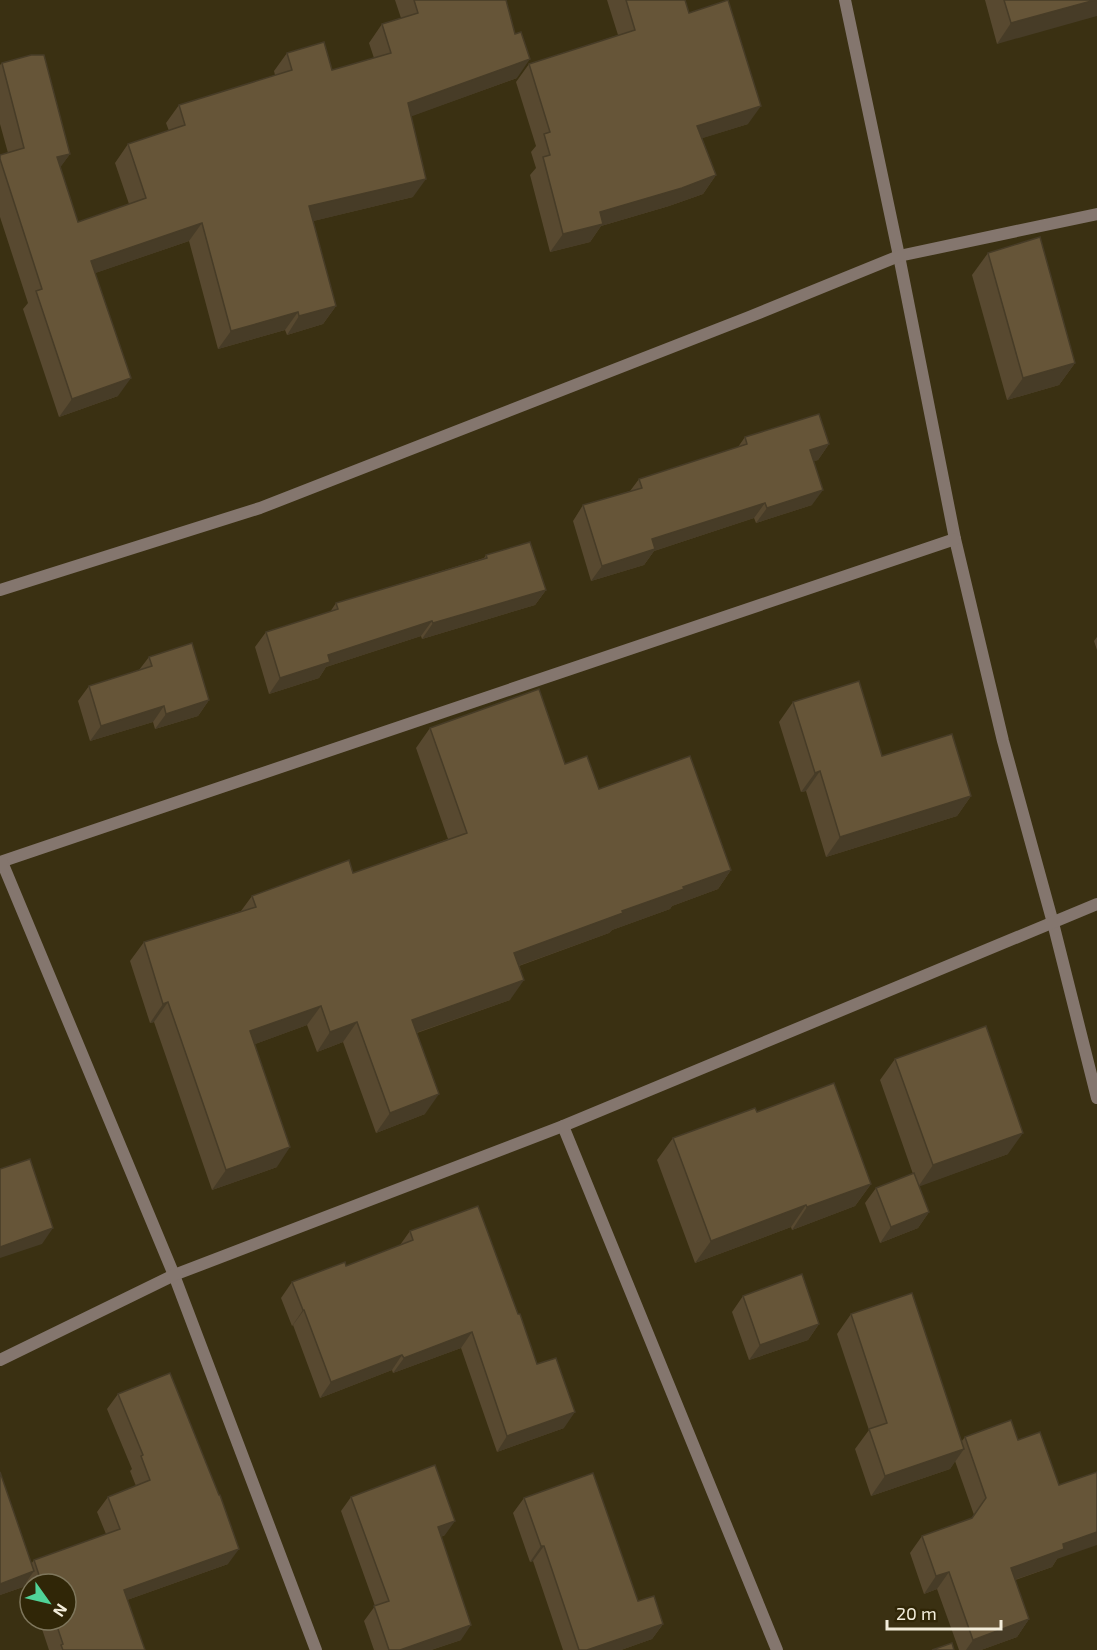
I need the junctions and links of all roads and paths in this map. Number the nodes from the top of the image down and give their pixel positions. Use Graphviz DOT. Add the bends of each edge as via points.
graph roads {
  1 [pos="845,0"];
  2 [pos="1097,214"];
  3 [pos="899,256"];
  4 [pos="955,539"];
  5 [pos="0,590"];
  6 [pos="1,862"];
  7 [pos="1097,904"];
  8 [pos="1053,923"];
  9 [pos="1097,1098"];
  10 [pos="563,1126"];
  11 [pos="174,1275"];
  12 [pos="0,1360"];
  13 [pos="316,1650"];
  14 [pos="777,1650"];
  1 -- 3 [label="street"];
  2 -- 3 [label="street"];
  3 -- 4 [label="street"];
  3 -- 5 [label="street" via="260,508"];
  4 -- 6 [label="street"];
  4 -- 8 [label="street" via="1003,741"];
  6 -- 11 [label="street"];
  7 -- 8 [label="street"];
  8 -- 9 [label="street"];
  8 -- 10 [label="street"];
  10 -- 11 [label="street"];
  10 -- 14 [label="street"];
  11 -- 12 [label="street"];
  11 -- 13 [label="street"];
}
